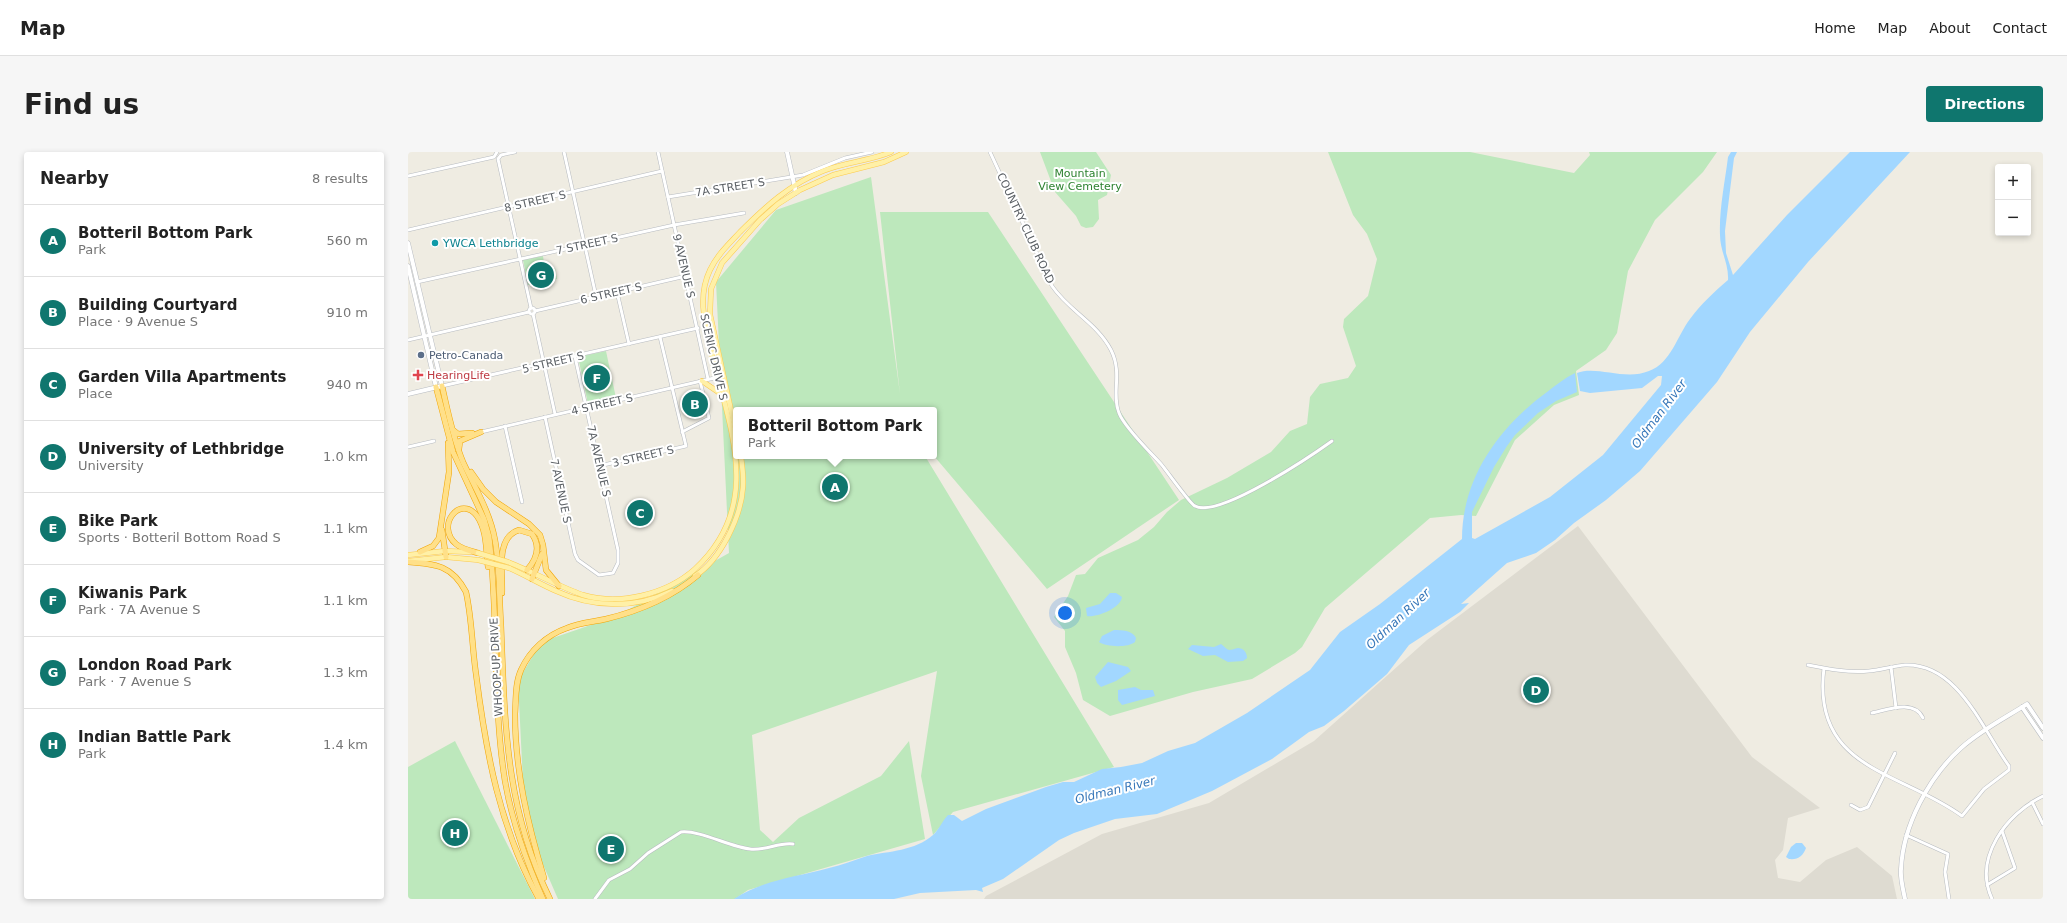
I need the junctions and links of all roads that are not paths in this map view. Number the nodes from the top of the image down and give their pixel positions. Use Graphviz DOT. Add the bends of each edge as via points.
graph roads {
  1 [pos="497,152"];
  2 [pos="515,152"];
  3 [pos="564,152"];
  4 [pos="658,152"];
  5 [pos="787,152"];
  6 [pos="870,152"];
  7 [pos="891,152"];
  8 [pos="906,152"];
  9 [pos="990,152"];
  10 [pos="662,172"];
  11 [pos="408,176"];
  12 [pos="792,176"];
  13 [pos="794,186"];
  14 [pos="574,192"];
  15 [pos="796,193"];
  16 [pos="668,197"];
  17 [pos="508,207"];
  18 [pos="744,213"];
  19 [pos="674,225"];
  20 [pos="408,230"];
  21 [pos="408,243"];
  22 [pos="584,245"];
  23 [pos="520,259"];
  24 [pos="408,266"];
  25 [pos="686,276"];
  26 [pos="412,284"];
  27 [pos="617,292"];
  28 [pos="596,296"];
  29 [pos="532,308"];
  30 [pos="535,310"];
  31 [pos="529,312"];
  32 [pos="533,314"];
  33 [pos="698,328"];
  34 [pos="429,335"];
  35 [pos="424,336"];
  36 [pos="660,337"];
  37 [pos="408,340"];
  38 [pos="629,344"];
  39 [pos="575,357"];
  40 [pos="545,364"];
  41 [pos="723,376"];
  42 [pos="717,377"];
  43 [pos="708,379"];
  44 [pos="701,381"];
  45 [pos="442,386"];
  46 [pos="436,387"];
  47 [pos="672,388"];
  48 [pos="408,394"];
  49 [pos="722,395"];
  50 [pos="586,408"];
  51 [pos="555,414"];
  52 [pos="545,417"];
  53 [pos="733,419"];
  54 [pos="505,426"];
  55 [pos="452,428"];
  56 [pos="481,432"];
  57 [pos="682,432"];
  58 [pos="448,436"];
  59 [pos="434,441"];
  60 [pos="1332,441"];
  61 [pos="733,443"];
  62 [pos="408,447"];
  63 [pos="460,452"];
  64 [pos="736,459"];
  65 [pos="741,459"];
  66 [pos="463,462"];
  67 [pos="600,466"];
  68 [pos="522,502"];
  69 [pos="441,522"];
  70 [pos="544,550"];
  71 [pos="445,551"];
  72 [pos="420,552"];
  73 [pos="478,553"];
  74 [pos="408,555"];
  75 [pos="446,556"];
  76 [pos="408,561"];
  77 [pos="618,566"];
  78 [pos="527,570"];
  79 [pos="535,574"];
  80 [pos="698,574"];
  81 [pos="532,579"];
  82 [pos="559,586"];
  83 [pos="493,609"];
  84 [pos="501,632"];
  85 [pos="1808,665"];
  86 [pos="1824,668"];
  87 [pos="1891,668"];
  88 [pos="2022,707"];
  89 [pos="1896,708"];
  90 [pos="1872,713"];
  91 [pos="1923,718"];
  92 [pos="2043,728"];
  93 [pos="1985,730"];
  94 [pos="2043,738"];
  95 [pos="1895,753"];
  96 [pos="1883,774"];
  97 [pos="1924,795"];
  98 [pos="2043,796"];
  99 [pos="2032,802"];
  100 [pos="1851,805"];
  101 [pos="2043,824"];
  102 [pos="2002,831"];
  103 [pos="1906,835"];
  104 [pos="793,844"];
  105 [pos="1987,885"];
  106 [pos="550,898"];
  107 [pos="539,899"];
  108 [pos="544,899"];
  109 [pos="595,899"];
  110 [pos="1905,899"];
  111 [pos="1949,899"];
  112 [pos="1992,899"];
  1 -- 11 [label="street" via="494,157"];
  2 -- 17 [label="street" via="501,155 498,159"];
  3 -- 14 [label="street"];
  4 -- 10 [label="street, 9 AVENUE S"];
  5 -- 12 [label="street"];
  6 -- 12 [label="street" via="845,158 803,175"];
  7 -- 13 [label="main road, SCENIC DRIVE S" via="834,168"];
  8 -- 15 [label="main road, SCENIC DRIVE S" via="884,162 833,175"];
  9 -- 60 [label="street, COUNTRY CLUB ROAD" via="1052,286 1064,302 1096,328 1112,351 1118,369 1117,404 1121,418 1171,475 1191,504 1199,508 1208,508 1242,496 1296,466"];
  10 -- 14 [label="street, 8 STREET S"];
  10 -- 16 [label="street, 9 AVENUE S"];
  12 -- 13 [label="street"];
  12 -- 16 [label="street, 7A STREET S"];
  13 -- 15 [label="street"];
  13 -- 42 [label="main road, SCENIC DRIVE S" via="759,213 723,250 710,271 704,286 702,305"];
  14 -- 17 [label="street, 8 STREET S"];
  14 -- 22 [label="street"];
  15 -- 41 [label="main road, SCENIC DRIVE S" via="778,204 756,224 732,250 715,275 711,289 710,314"];
  16 -- 19 [label="street, 9 AVENUE S"];
  17 -- 20 [label="street, 8 STREET S"];
  17 -- 23 [label="street"];
  18 -- 19 [label="street, 7 STREET S"];
  19 -- 22 [label="street, 7 STREET S"];
  19 -- 25 [label="street, 9 AVENUE S"];
  21 -- 26 [label="street"];
  22 -- 23 [label="street, 7 STREET S"];
  22 -- 28 [label="street"];
  23 -- 26 [label="street, 7 STREET S"];
  23 -- 29 [label="street"];
  24 -- 26 [label="street"];
  25 -- 27 [label="street, 6 STREET S"];
  25 -- 33 [label="street, 9 AVENUE S"];
  26 -- 34 [label="street"];
  26 -- 35 [label="street"];
  27 -- 28 [label="street, 6 STREET S"];
  27 -- 38 [label="street"];
  28 -- 30 [label="street, 6 STREET S"];
  29 -- 30 [label="street"];
  29 -- 31 [label="street"];
  30 -- 32 [label="street"];
  31 -- 32 [label="street"];
  31 -- 34 [label="street"];
  32 -- 40 [label="street"];
  33 -- 36 [label="street, 5 STREET S"];
  33 -- 43 [label="street, 9 AVENUE S"];
  34 -- 35 [label="street"];
  34 -- 45 [label="street"];
  35 -- 37 [label="street"];
  35 -- 46 [label="street"];
  36 -- 38 [label="street, 5 STREET S"];
  36 -- 47 [label="street"];
  38 -- 39 [label="street, 5 STREET S"];
  39 -- 40 [label="street, 5 STREET S"];
  39 -- 50 [label="street, 7A AVENUE S"];
  40 -- 45 [label="street, 5 STREET S"];
  40 -- 51 [label="street"];
  41 -- 42 [label="street, 4 STREET S"];
  41 -- 53 [label="main road, SCENIC DRIVE S"];
  42 -- 43 [label="street, 4 STREET S"];
  42 -- 49 [label="main road, SCENIC DRIVE S"];
  43 -- 44 [label="street, 4 STREET S"];
  44 -- 47 [label="street, 4 STREET S"];
  44 -- 49 [label="main road"];
  44 -- 57 [label="street, 3 STREET S" via="709,418"];
  45 -- 46 [label="street, 5 STREET S"];
  45 -- 55 [label="highway, WHOOP-UP DRIVE"];
  46 -- 48 [label="street, 5 STREET S"];
  46 -- 58 [label="highway"];
  47 -- 50 [label="street, 4 STREET S"];
  47 -- 57 [label="street"];
  49 -- 61 [label="main road, SCENIC DRIVE S"];
  50 -- 51 [label="street, 4 STREET S"];
  50 -- 67 [label="street, 7A AVENUE S"];
  51 -- 52 [label="street, 4 STREET S"];
  52 -- 54 [label="street, 4 STREET S"];
  52 -- 77 [label="street, 7 AVENUE S" via="574,554 581,563 600,575 613,573"];
  54 -- 56 [label="street, 4 STREET S"];
  54 -- 68 [label="street"];
  55 -- 56 [label="highway" via="458,434"];
  55 -- 63 [label="highway, WHOOP-UP DRIVE"];
  56 -- 63 [label="highway" via="460,441"];
  57 -- 67 [label="street, 3 STREET S" via="686,446"];
  58 -- 69 [label="highway" via="449,472"];
  58 -- 83 [label="highway, WHOOP-UP DRIVE" via="487,528"];
  59 -- 62 [label="street"];
  63 -- 66 [label="highway, WHOOP-UP DRIVE"];
  64 -- 82 [label="main road, SCENIC DRIVE S" via="738,489 723,534 693,571 662,589 635,596 586,596"];
  65 -- 80 [label="main road" via="744,486 738,514 723,544"];
  66 -- 70 [label="highway" via="496,502 535,529 542,539"];
  66 -- 84 [label="highway, WHOOP-UP DRIVE" via="487,511 494,532"];
  67 -- 77 [label="street, 7A AVENUE S" via="614,528"];
  69 -- 71 [label="highway"];
  69 -- 72 [label="highway" via="436,543"];
  70 -- 79 [label="highway"];
  70 -- 82 [label="highway" via="546,570"];
  71 -- 72 [label="main road, SCENIC DRIVE S"];
  71 -- 73 [label="main road, SCENIC DRIVE S"];
  71 -- 75 [label="highway"];
  72 -- 74 [label="main road, SCENIC DRIVE S"];
  73 -- 78 [label="main road, SCENIC DRIVE S, bridge"];
  73 -- 83 [label="highway" via="464,548 452,540 449,534 448,523 457,510 465,509 472,512 482,526"];
  75 -- 76 [label="main road"];
  75 -- 81 [label="main road, bridge" via="478,560 509,568"];
  76 -- 107 [label="highway" via="429,563 447,569 458,578 466,592 488,761 510,837"];
  78 -- 79 [label="main road, SCENIC DRIVE S"];
  78 -- 84 [label="highway" via="535,562 537,544 532,534 519,530 509,536 503,548"];
  79 -- 81 [label="highway"];
  79 -- 82 [label="main road, SCENIC DRIVE S"];
  80 -- 81 [label="main road" via="676,589 656,598 618,604 582,600"];
  80 -- 106 [label="highway" via="684,587 637,609 555,633 533,651 521,671 516,700 515,730 520,782 529,829"];
  83 -- 108 [label="highway, WHOOP-UP DRIVE" via="505,780 520,842"];
  84 -- 106 [label="highway, WHOOP-UP DRIVE" via="508,751 514,795 528,846"];
  85 -- 86 [label="street"];
  86 -- 87 [label="street" via="1862,671"];
  86 -- 96 [label="street" via="1823,704 1831,727 1845,748"];
  87 -- 89 [label="street"];
  87 -- 93 [label="street" via="1917,666 1944,676 1959,692"];
  88 -- 92 [label="street" via="2027,704"];
  88 -- 93 [label="street"];
  88 -- 94 [label="street"];
  89 -- 90 [label="street"];
  89 -- 91 [label="street" via="1911,708 1919,712"];
  93 -- 97 [label="street" via="1961,748"];
  93 -- 97 [label="street" via="2009,766 2009,770 1984,790 1964,816"];
  95 -- 96 [label="street"];
  96 -- 97 [label="street"];
  96 -- 100 [label="street" via="1868,807 1860,810"];
  97 -- 103 [label="street"];
  98 -- 99 [label="street"];
  99 -- 101 [label="street"];
  99 -- 102 [label="street" via="2016,814"];
  102 -- 105 [label="street" via="1989,854"];
  102 -- 105 [label="street" via="2015,868"];
  103 -- 110 [label="street" via="1901,869"];
  103 -- 111 [label="street" via="1948,854 1945,872"];
  104 -- 109 [label="street" via="750,849 681,832 648,853 630,869 609,880"];
  105 -- 112 [label="street"];
}
